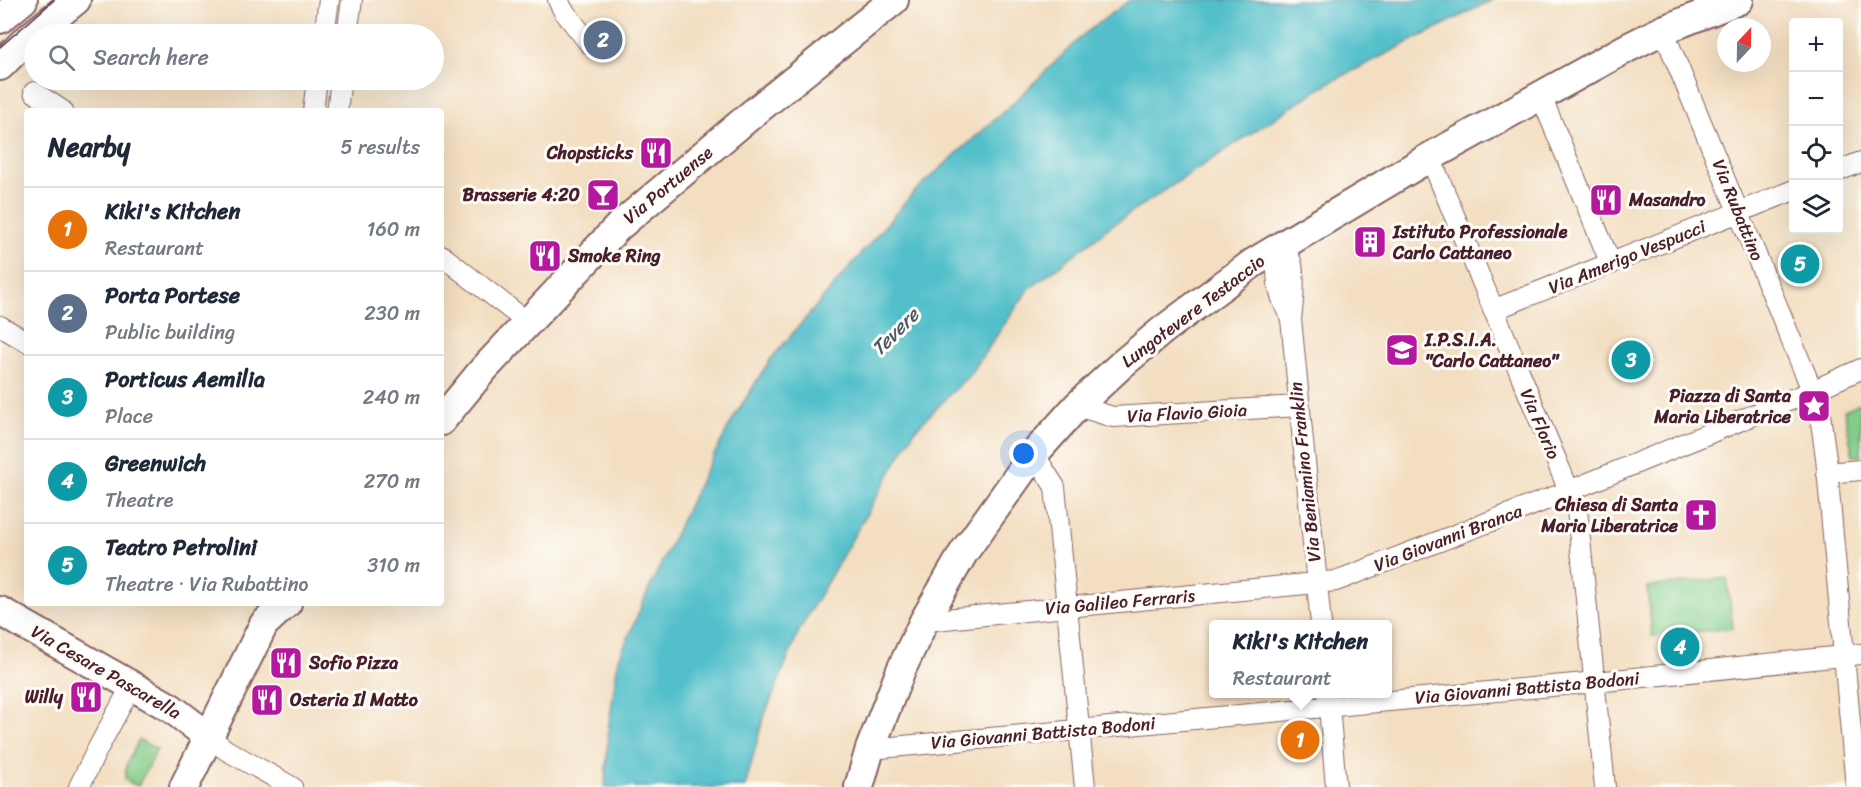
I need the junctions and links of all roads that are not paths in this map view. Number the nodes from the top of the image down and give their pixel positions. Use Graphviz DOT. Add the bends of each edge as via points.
graph roads {
  1 [pos="23,0"];
  2 [pos="76,0"];
  3 [pos="329,0"];
  4 [pos="352,0"];
  5 [pos="558,0"];
  6 [pos="894,0"];
  7 [pos="1739,0"];
  8 [pos="0,19"];
  9 [pos="46,24"];
  10 [pos="325,24"];
  11 [pos="348,24"];
  12 [pos="1664,30"];
  13 [pos="24,42"];
  14 [pos="589,43"];
  15 [pos="0,66"];
  16 [pos="316,90"];
  17 [pos="340,90"];
  18 [pos="34,92"];
  19 [pos="1540,96"];
  20 [pos="58,108"];
  21 [pos="313,108"];
  22 [pos="337,108"];
  23 [pos="1430,157"];
  24 [pos="1861,162"];
  25 [pos="1843,169"];
  26 [pos="1789,192"];
  27 [pos="1739,212"];
  28 [pos="1280,246"];
  29 [pos="444,257"];
  30 [pos="1611,264"];
  31 [pos="1493,310"];
  32 [pos="527,322"];
  33 [pos="0,326"];
  34 [pos="24,340"];
  35 [pos="1861,369"];
  36 [pos="1812,391"];
  37 [pos="1077,406"];
  38 [pos="1299,406"];
  39 [pos="444,417"];
  40 [pos="1034,454"];
  41 [pos="1861,470"];
  42 [pos="1827,473"];
  43 [pos="1569,491"];
  44 [pos="1317,584"];
  45 [pos="282,606"];
  46 [pos="1068,608"];
  47 [pos="0,611"];
  48 [pos="267,614"];
  49 [pos="1321,620"];
  50 [pos="924,621"];
  51 [pos="1852,655"];
  52 [pos="1596,682"];
  53 [pos="132,685"];
  54 [pos="1392,696"];
  55 [pos="1358,698"];
  56 [pos="1328,700"];
  57 [pos="1079,729"];
  58 [pos="209,737"];
  59 [pos="870,749"];
  60 [pos="79,787"];
  61 [pos="184,787"];
  62 [pos="292,787"];
  63 [pos="859,787"];
  64 [pos="1085,787"];
  65 [pos="1336,787"];
  66 [pos="1605,787"];
  67 [pos="1856,787"];
  1 -- 8 [label="main road"];
  2 -- 9 [label="main road"];
  3 -- 10 [label="street"];
  4 -- 11 [label="street"];
  5 -- 14 [label="street"];
  6 -- 32 [label="main road, Via Portuense" via="643,206"];
  7 -- 12 [label="main road, Lungotevere Testaccio"];
  12 -- 19 [label="main road, Lungotevere Testaccio"];
  12 -- 27 [label="street, Via Rubattino"];
  13 -- 15 [label="main road"];
  16 -- 21 [label="street"];
  17 -- 22 [label="street"];
  18 -- 20 [label="street"];
  19 -- 23 [label="main road, Lungotevere Testaccio"];
  19 -- 30 [label="street"];
  23 -- 28 [label="main road, Lungotevere Testaccio"];
  23 -- 31 [label="street, Via Florio"];
  24 -- 25 [label="street"];
  26 -- 27 [label="street, Via Amerigo Vespucci"];
  27 -- 30 [label="street, Via Amerigo Vespucci"];
  27 -- 36 [label="street, Via Rubattino"];
  28 -- 37 [label="main road, Lungotevere Testaccio" via="1163,330"];
  28 -- 38 [label="street, Via Beniamino Franklin" via="1276,278 1291,319"];
  29 -- 32 [label="street"];
  30 -- 31 [label="street, Via Amerigo Vespucci"];
  31 -- 43 [label="street, Via Florio"];
  32 -- 39 [label="main road, Via Portuense"];
  33 -- 34 [label="street"];
  35 -- 36 [label="street"];
  36 -- 42 [label="street" via="1819,407"];
  36 -- 43 [label="street, Via Giovanni Branca"];
  37 -- 38 [label="street, Via Flavio Gioia" via="1113,417"];
  37 -- 40 [label="main road, Lungotevere Testaccio"];
  38 -- 44 [label="street, Via Beniamino Franklin"];
  40 -- 46 [label="street" via="1055,487"];
  40 -- 50 [label="main road, Lungotevere Testaccio" via="964,552"];
  41 -- 42 [label="street"];
  42 -- 51 [label="street"];
  43 -- 44 [label="street, Via Giovanni Branca" via="1336,581"];
  43 -- 52 [label="street, Via Florio" via="1577,510"];
  44 -- 46 [label="street, Via Galileo Ferraris"];
  44 -- 49 [label="street, Via Beniamino Franklin"];
  45 -- 48 [label="main road"];
  46 -- 50 [label="street, Via Galileo Ferraris"];
  46 -- 57 [label="street"];
  47 -- 53 [label="main road, Via Cesare Pascarella"];
  48 -- 58 [label="main road"];
  50 -- 59 [label="main road, Lungotevere Testaccio"];
  51 -- 52 [label="street, Via Giovanni Battista Bodoni"];
  51 -- 67 [label="street"];
  52 -- 54 [label="street, Via Giovanni Battista Bodoni"];
  52 -- 66 [label="street, Via Florio"];
  53 -- 58 [label="main road, Via Cesare Pascarella" via="184,716"];
  53 -- 60 [label="street"];
  55 -- 56 [label="street, Via Giovanni Battista Bodoni"];
  56 -- 57 [label="street, Via Giovanni Battista Bodoni"];
  56 -- 65 [label="street"];
  57 -- 59 [label="street, Via Giovanni Battista Bodoni"];
  57 -- 64 [label="street"];
  58 -- 61 [label="main road"];
  58 -- 62 [label="street"];
  59 -- 63 [label="main road, Lungotevere Testaccio"];
}
